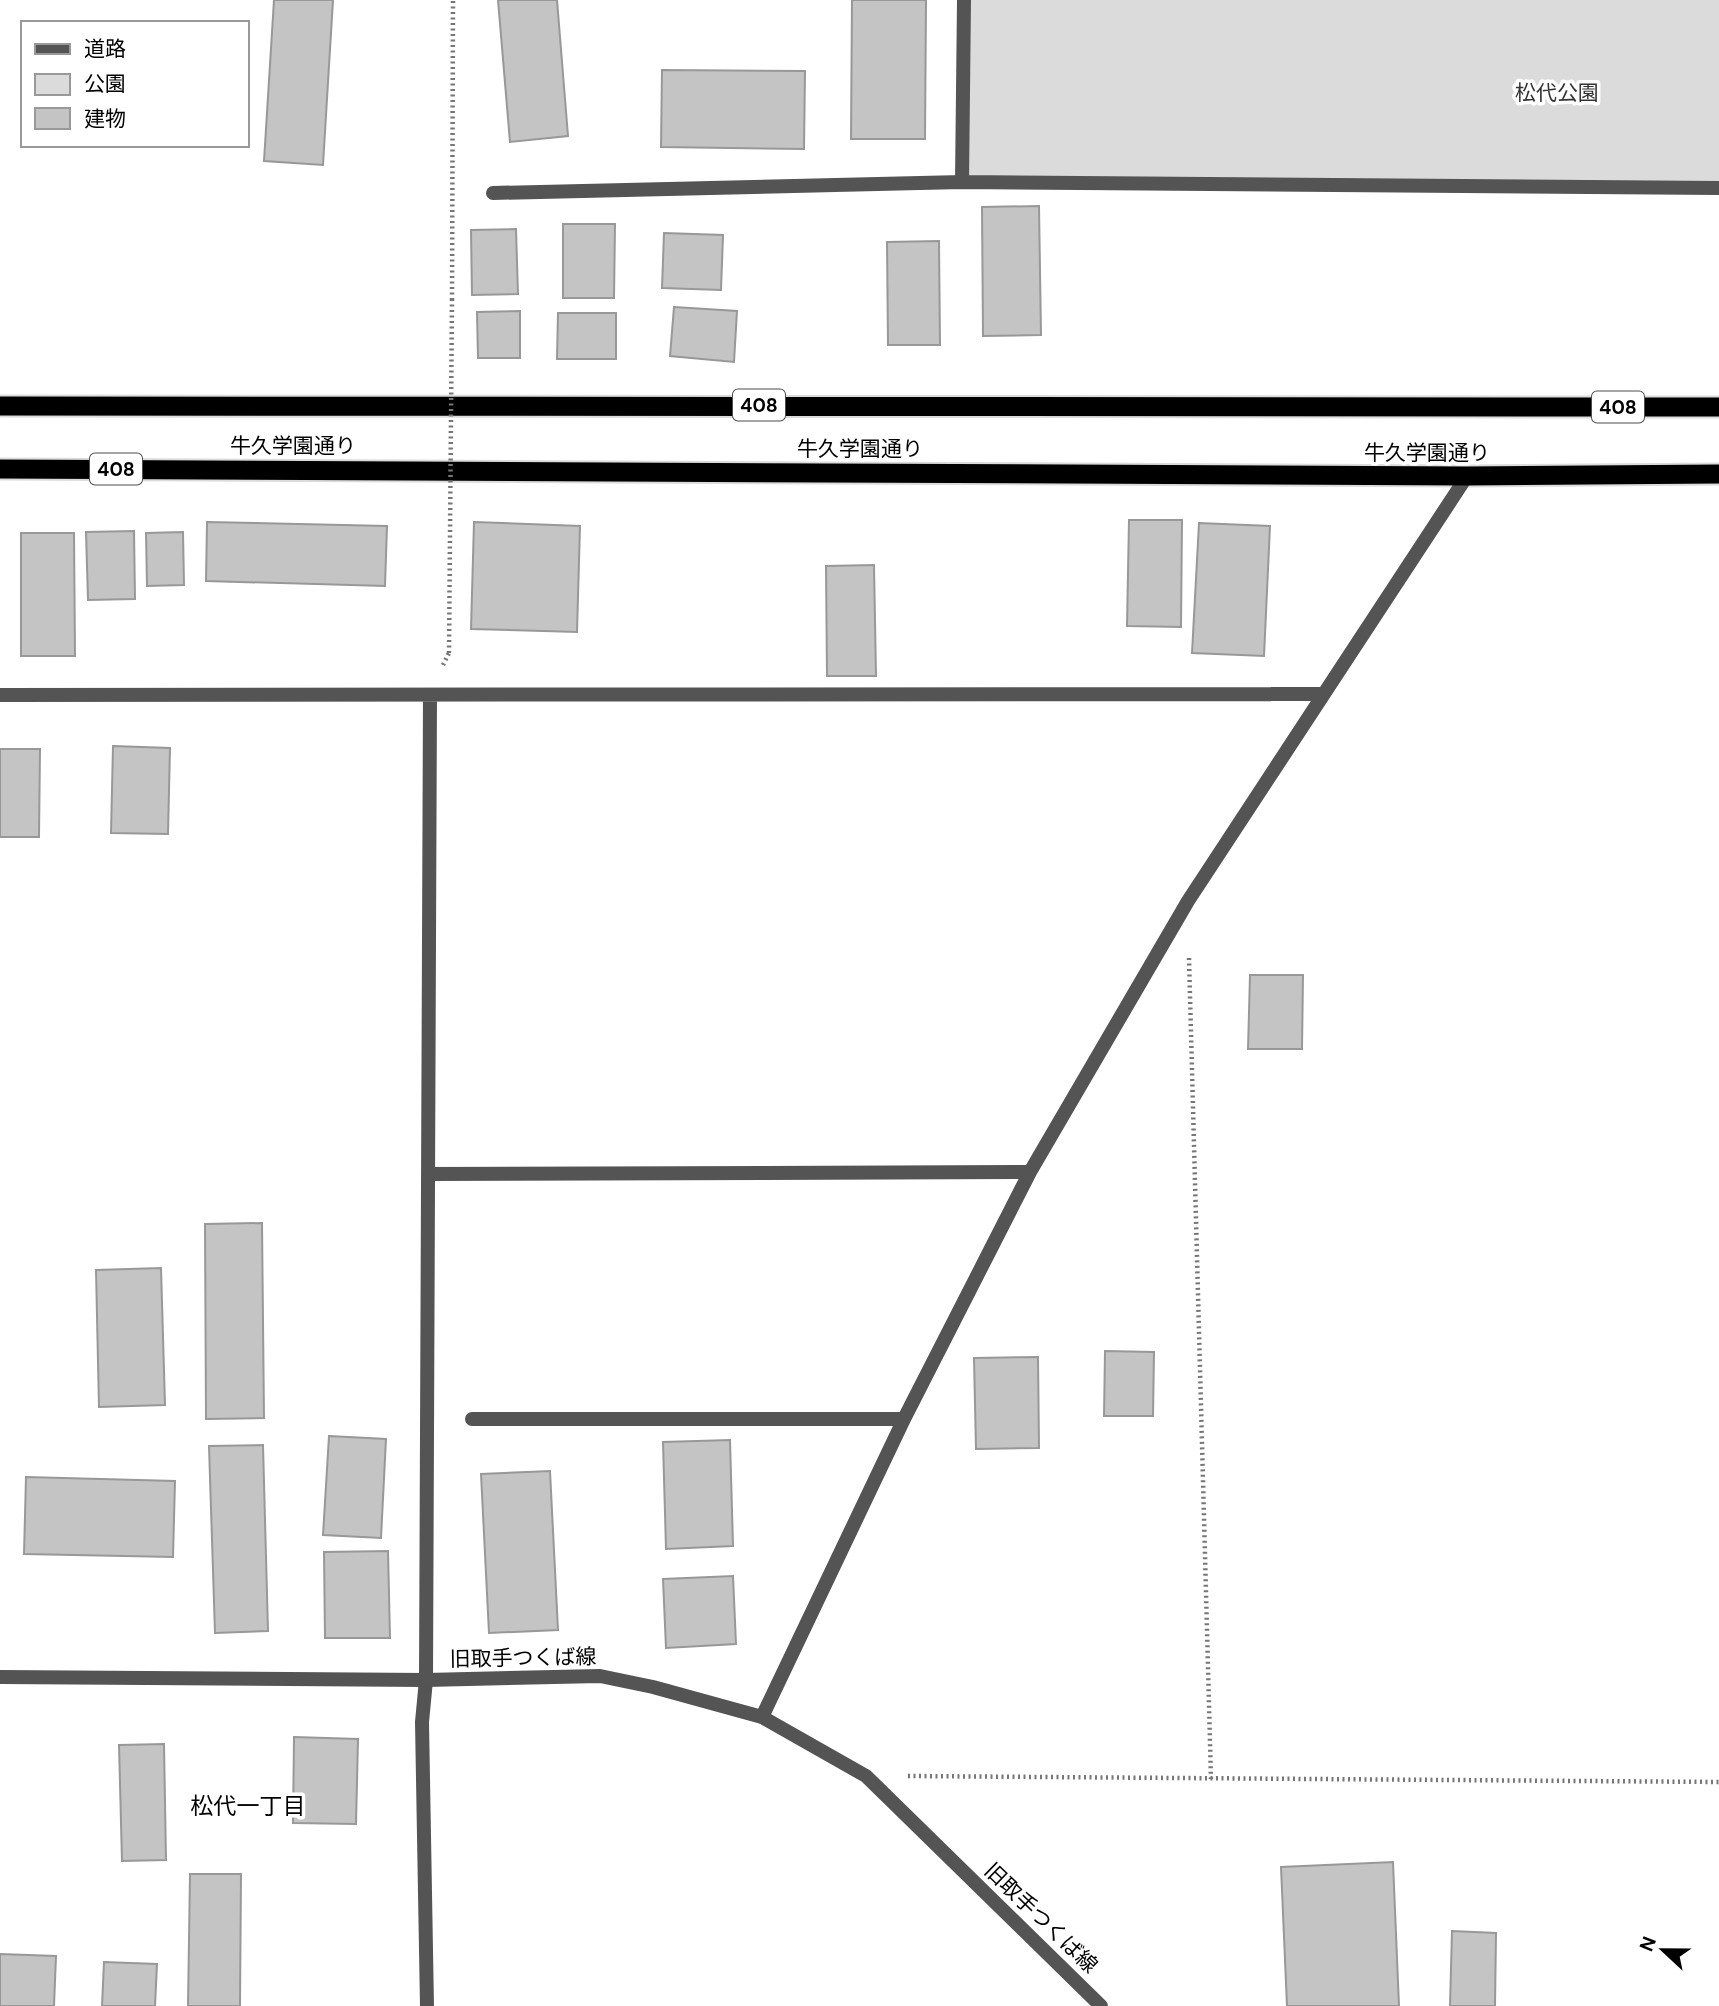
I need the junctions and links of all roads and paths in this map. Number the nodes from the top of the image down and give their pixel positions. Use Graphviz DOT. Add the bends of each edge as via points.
graph roads {
  1 [pos="453,0"];
  2 [pos="964,0"];
  3 [pos="962,182"];
  4 [pos="1719,188"];
  5 [pos="493,193"];
  6 [pos="0,406"];
  7 [pos="1719,407"];
  8 [pos="0,469"];
  9 [pos="1719,474"];
  10 [pos="1467,476"];
  11 [pos="449,653"];
  12 [pos="1322,694"];
  13 [pos="0,695"];
  14 [pos="430,695"];
  15 [pos="1189,957"];
  16 [pos="1030,1172"];
  17 [pos="428,1174"];
  18 [pos="472,1419"];
  19 [pos="904,1419"];
  20 [pos="0,1677"];
  21 [pos="426,1680"];
  22 [pos="762,1717"];
  23 [pos="866,1776"];
  24 [pos="1212,1779"];
  25 [pos="1719,1782"];
  26 [pos="427,2006"];
  27 [pos="1101,2006"];
  1 -- 11 [label="path, bridge"];
  2 -- 3 [label="street"];
  3 -- 4 [label="street"];
  3 -- 5 [label="street"];
  6 -- 7 [label="highway, 牛久学園通り / 408"];
  8 -- 10 [label="highway, 牛久学園通り / 408"];
  9 -- 10 [label="highway, 牛久学園通り / 408"];
  10 -- 12 [label="street"];
  12 -- 14 [label="street"];
  12 -- 16 [label="street" via="1188,901"];
  13 -- 14 [label="street"];
  14 -- 17 [label="street"];
  15 -- 24 [label="path"];
  16 -- 17 [label="street"];
  16 -- 19 [label="street"];
  17 -- 21 [label="street"];
  18 -- 19 [label="street"];
  19 -- 22 [label="street"];
  20 -- 21 [label="street, 旧取手つくば線"];
  21 -- 22 [label="street, 旧取手つくば線" via="600,1676"];
  21 -- 26 [label="street" via="422,1722"];
  22 -- 23 [label="street, 旧取手つくば線"];
  23 -- 24 [label="path"];
  23 -- 27 [label="street, 旧取手つくば線"];
  24 -- 25 [label="path"];
}
